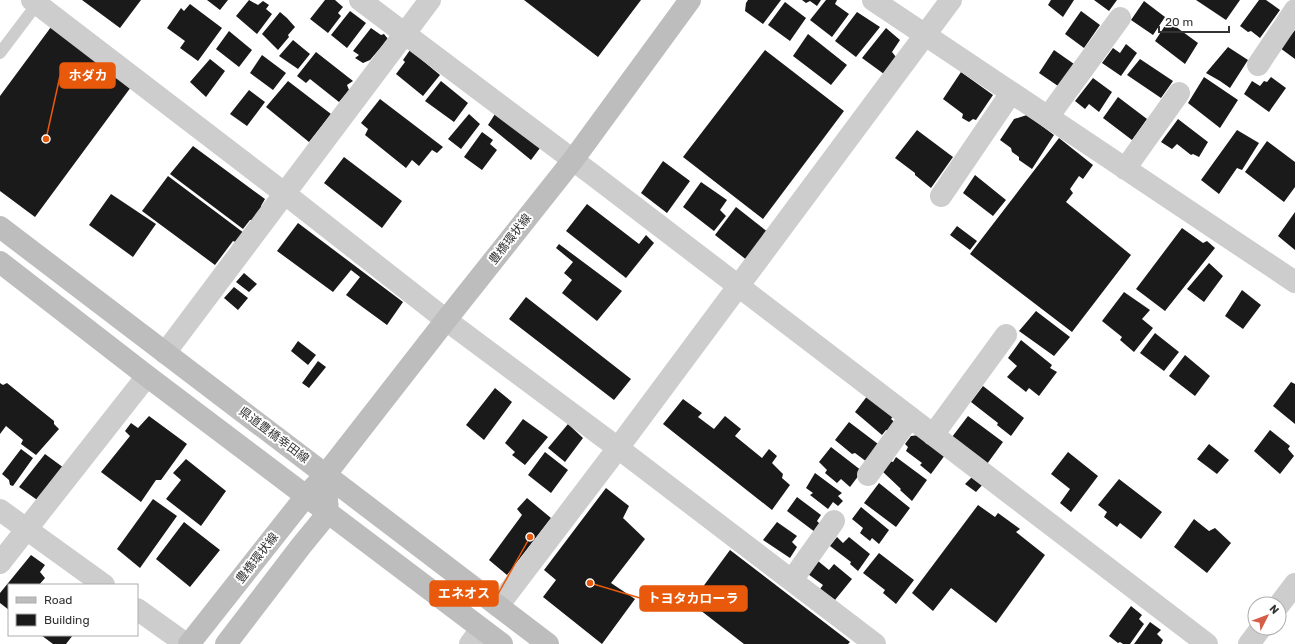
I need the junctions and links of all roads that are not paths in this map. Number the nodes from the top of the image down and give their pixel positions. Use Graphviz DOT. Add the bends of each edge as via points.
graph roads {
  1 [pos="360,0"];
  2 [pos="430,0"];
  3 [pos="690,0"];
  4 [pos="873,0"];
  5 [pos="951,0"];
  6 [pos="34,2"];
  7 [pos="1295,10"];
  8 [pos="1120,18"];
  9 [pos="404,34"];
  10 [pos="924,35"];
  11 [pos="0,53"];
  12 [pos="1258,65"];
  13 [pos="1011,93"];
  14 [pos="1179,93"];
  15 [pos="1048,117"];
  16 [pos="573,160"];
  17 [pos="1126,169"];
  18 [pos="284,193"];
  19 [pos="941,196"];
  20 [pos="0,227"];
  21 [pos="0,262"];
  22 [pos="1295,282"];
  23 [pos="738,286"];
  24 [pos="446,320"];
  25 [pos="1006,335"];
  26 [pos="165,353"];
  27 [pos="147,376"];
  28 [pos="910,417"];
  29 [pos="933,435"];
  30 [pos="618,448"];
  31 [pos="326,474"];
  32 [pos="868,475"];
  33 [pos="306,496"];
  34 [pos="0,510"];
  35 [pos="328,513"];
  36 [pos="834,521"];
  37 [pos="26,530"];
  38 [pos="0,563"];
  39 [pos="792,580"];
  40 [pos="103,584"];
  41 [pos="1295,584"];
  42 [pos="1286,596"];
  43 [pos="498,606"];
  44 [pos="138,610"];
  45 [pos="476,636"];
  46 [pos="186,644"];
  47 [pos="189,644"];
  48 [pos="226,644"];
  49 [pos="502,644"];
  50 [pos="548,644"];
  51 [pos="875,644"];
  52 [pos="1207,644"];
  1 -- 9 [label="street"];
  2 -- 9 [label="street"];
  3 -- 16 [label="main road, 豊橋環状線"];
  4 -- 10 [label="street"];
  5 -- 10 [label="street"];
  6 -- 11 [label="lane"];
  6 -- 18 [label="street"];
  7 -- 12 [label="street"];
  8 -- 15 [label="street"];
  9 -- 16 [label="street"];
  9 -- 18 [label="street"];
  10 -- 13 [label="street"];
  10 -- 23 [label="street"];
  13 -- 15 [label="street"];
  13 -- 19 [label="street"];
  14 -- 17 [label="street"];
  15 -- 17 [label="street"];
  16 -- 23 [label="street"];
  16 -- 24 [label="main road, 豊橋環状線"];
  17 -- 22 [label="street"];
  18 -- 24 [label="street"];
  18 -- 26 [label="street"];
  20 -- 26 [label="main road, 県道豊橋幸田線"];
  21 -- 27 [label="main road"];
  23 -- 28 [label="street"];
  23 -- 30 [label="street"];
  24 -- 30 [label="street"];
  24 -- 31 [label="main road, 豊橋環状線"];
  25 -- 29 [label="street"];
  26 -- 31 [label="main road, 県道豊橋幸田線"];
  27 -- 33 [label="main road"];
  27 -- 37 [label="street"];
  28 -- 29 [label="street"];
  28 -- 32 [label="street"];
  29 -- 52 [label="street"];
  30 -- 39 [label="street"];
  30 -- 43 [label="street"];
  31 -- 33 [label="main road, 豊橋環状線"];
  31 -- 35 [label="main road"];
  31 -- 43 [label="main road, 県道豊橋幸田線"];
  33 -- 35 [label="main road"];
  33 -- 47 [label="main road, 豊橋環状線"];
  34 -- 37 [label="street"];
  35 -- 45 [label="main road"];
  35 -- 48 [label="main road"];
  36 -- 39 [label="street"];
  37 -- 38 [label="street"];
  37 -- 40 [label="street"];
  39 -- 51 [label="street"];
  41 -- 42 [label="street"];
  43 -- 50 [label="main road, 県道豊橋幸田線"];
  44 -- 46 [label="street"];
  45 -- 49 [label="main road"];
}
